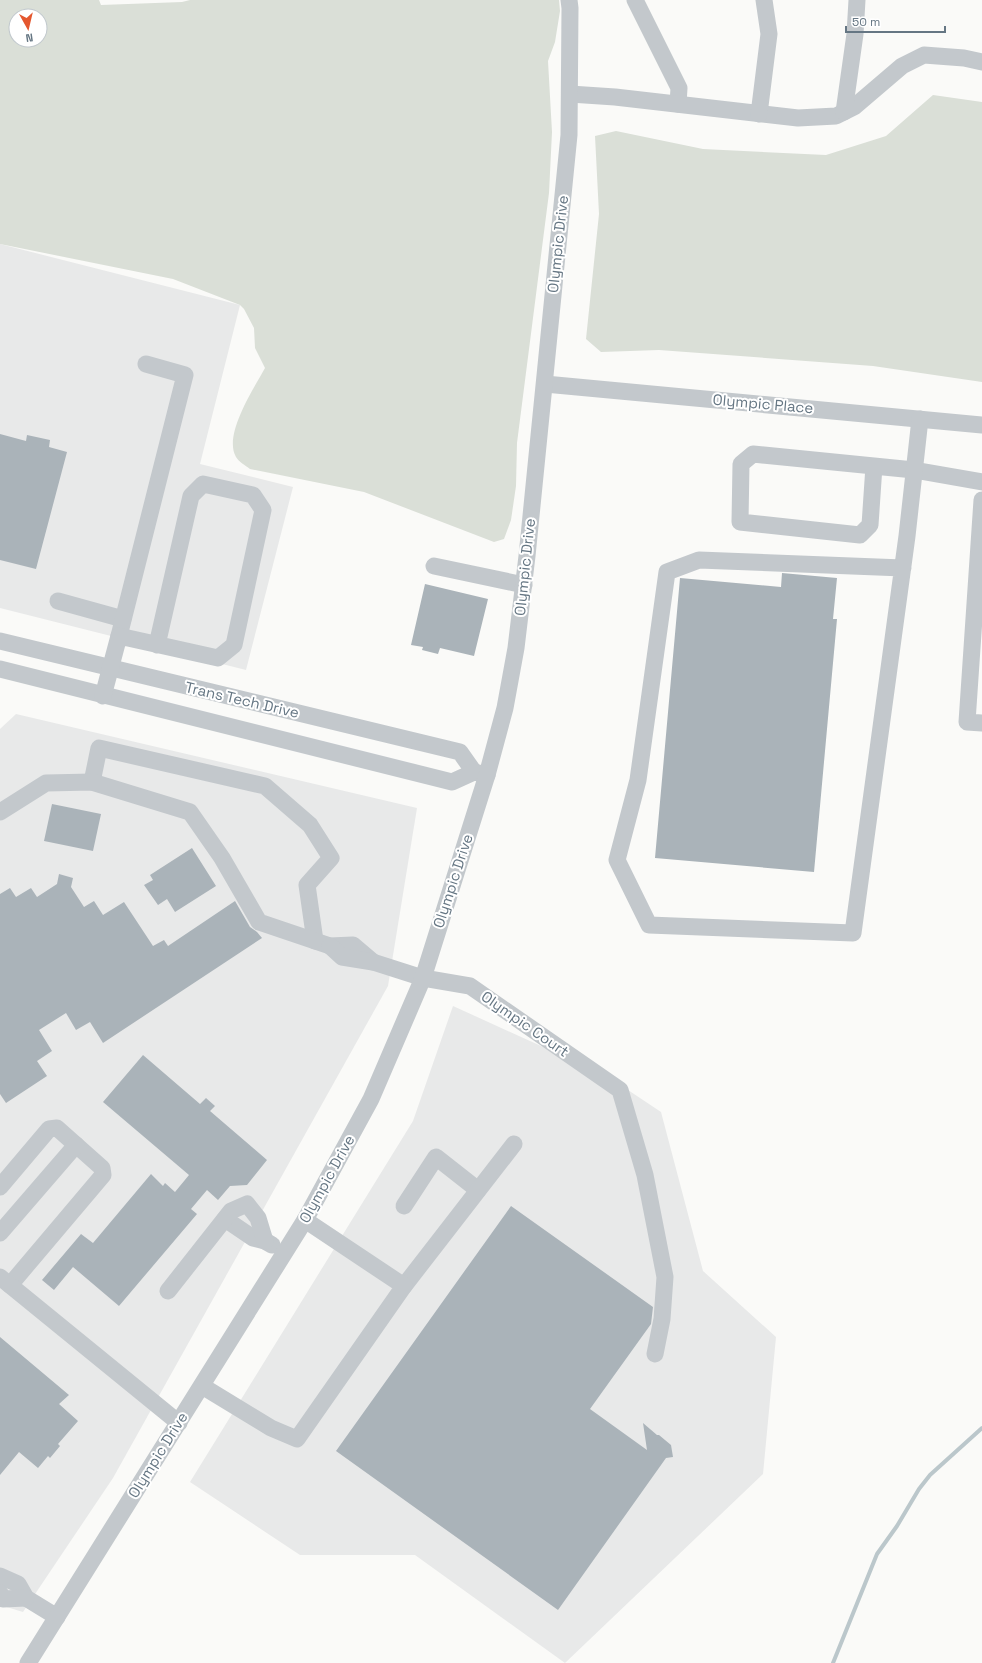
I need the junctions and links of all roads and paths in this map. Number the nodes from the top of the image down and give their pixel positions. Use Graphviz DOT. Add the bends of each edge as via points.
graph roads {
  1 [pos="569,0"];
  2 [pos="635,0"];
  3 [pos="764,0"];
  4 [pos="857,0"];
  5 [pos="982,62"];
  6 [pos="570,94"];
  7 [pos="678,104"];
  8 [pos="844,112"];
  9 [pos="759,114"];
  10 [pos="146,364"];
  11 [pos="545,384"];
  12 [pos="920,419"];
  13 [pos="982,425"];
  14 [pos="874,466"];
  15 [pos="914,470"];
  16 [pos="982,482"];
  17 [pos="982,500"];
  18 [pos="434,566"];
  19 [pos="903,568"];
  20 [pos="524,585"];
  21 [pos="58,601"];
  22 [pos="123,619"];
  23 [pos="119,636"];
  24 [pos="0,641"];
  25 [pos="157,644"];
  26 [pos="110,668"];
  27 [pos="0,669"];
  28 [pos="103,696"];
  29 [pos="982,723"];
  30 [pos="480,774"];
  31 [pos="92,782"];
  32 [pos="0,812"];
  33 [pos="323,943"];
  34 [pos="423,978"];
  35 [pos="76,1144"];
  36 [pos="514,1144"];
  37 [pos="0,1187"];
  38 [pos="478,1190"];
  39 [pos="404,1206"];
  40 [pos="225,1219"];
  41 [pos="305,1220"];
  42 [pos="0,1233"];
  43 [pos="265,1241"];
  44 [pos="284,1253"];
  45 [pos="5,1281"];
  46 [pos="404,1286"];
  47 [pos="168,1291"];
  48 [pos="655,1354"];
  49 [pos="202,1386"];
  50 [pos="179,1423"];
  51 [pos="0,1576"];
  52 [pos="0,1593"];
  53 [pos="26,1598"];
  54 [pos="57,1617"];
  55 [pos="28,1663"];
  1 -- 6 [label="street, Olympic Drive"];
  2 -- 7 [label="street" via="679,88"];
  3 -- 9 [label="street" via="769,34"];
  4 -- 8 [label="street"];
  5 -- 8 [label="street" via="924,55 902,66 854,107"];
  6 -- 7 [label="street"];
  6 -- 11 [label="street, Olympic Drive" via="570,135"];
  7 -- 9 [label="street"];
  8 -- 9 [label="street" via="836,116 798,118"];
  10 -- 22 [label="street" via="185,375"];
  11 -- 12 [label="street, Olympic Place"];
  11 -- 20 [label="street, Olympic Drive"];
  12 -- 13 [label="street, Olympic Place"];
  12 -- 15 [label="street"];
  14 -- 14 [label="street" via="753,454 741,464 740,522 860,535 870,524"];
  14 -- 15 [label="street"];
  15 -- 16 [label="street"];
  15 -- 19 [label="street"];
  17 -- 29 [label="street" via="967,722"];
  18 -- 20 [label="street"];
  19 -- 19 [label="street" via="853,933 649,925 617,860 638,780 667,572 699,560"];
  20 -- 30 [label="street, Olympic Drive" via="505,708"];
  21 -- 22 [label="street"];
  22 -- 23 [label="street"];
  23 -- 25 [label="street"];
  23 -- 26 [label="street"];
  24 -- 26 [label="street, Trans Tech Drive"];
  25 -- 25 [label="street" via="218,658 234,645 263,510 253,495 203,484 192,496"];
  26 -- 28 [label="street"];
  26 -- 30 [label="street, Trans Tech Drive" via="460,752"];
  27 -- 28 [label="street, Trans Tech Drive"];
  28 -- 30 [label="street, Trans Tech Drive" via="452,782"];
  30 -- 34 [label="street, Olympic Drive"];
  31 -- 32 [label="street" via="46,783"];
  31 -- 33 [label="street" via="190,812 222,858 259,922"];
  31 -- 33 [label="street" via="99,748 265,786 310,825 331,858 308,886"];
  33 -- 34 [label="street, Olympic Court" via="353,945 373,962"];
  34 -- 41 [label="street, Olympic Drive" via="371,1099"];
  34 -- 48 [label="street, Olympic Court" via="470,986 620,1090 645,1175 665,1277 662,1319"];
  35 -- 37 [label="street" via="57,1128 50,1129"];
  35 -- 42 [label="street"];
  35 -- 45 [label="street" via="102,1168 103,1175"];
  36 -- 38 [label="street"];
  38 -- 39 [label="street" via="436,1157"];
  38 -- 46 [label="street"];
  40 -- 43 [label="street" via="253,1238"];
  40 -- 43 [label="street" via="231,1211 247,1204 258,1218"];
  40 -- 47 [label="street"];
  41 -- 44 [label="street, Olympic Drive"];
  41 -- 46 [label="street"];
  43 -- 44 [label="street"];
  44 -- 49 [label="street, Olympic Drive"];
  45 -- 50 [label="street"];
  46 -- 49 [label="street" via="297,1439 271,1428"];
  49 -- 50 [label="street, Olympic Drive"];
  50 -- 54 [label="street, Olympic Drive"];
  51 -- 53 [label="street" via="18,1584"];
  52 -- 53 [label="street" via="2,1599"];
  53 -- 54 [label="street"];
  54 -- 55 [label="street, Olympic Drive"];
}
